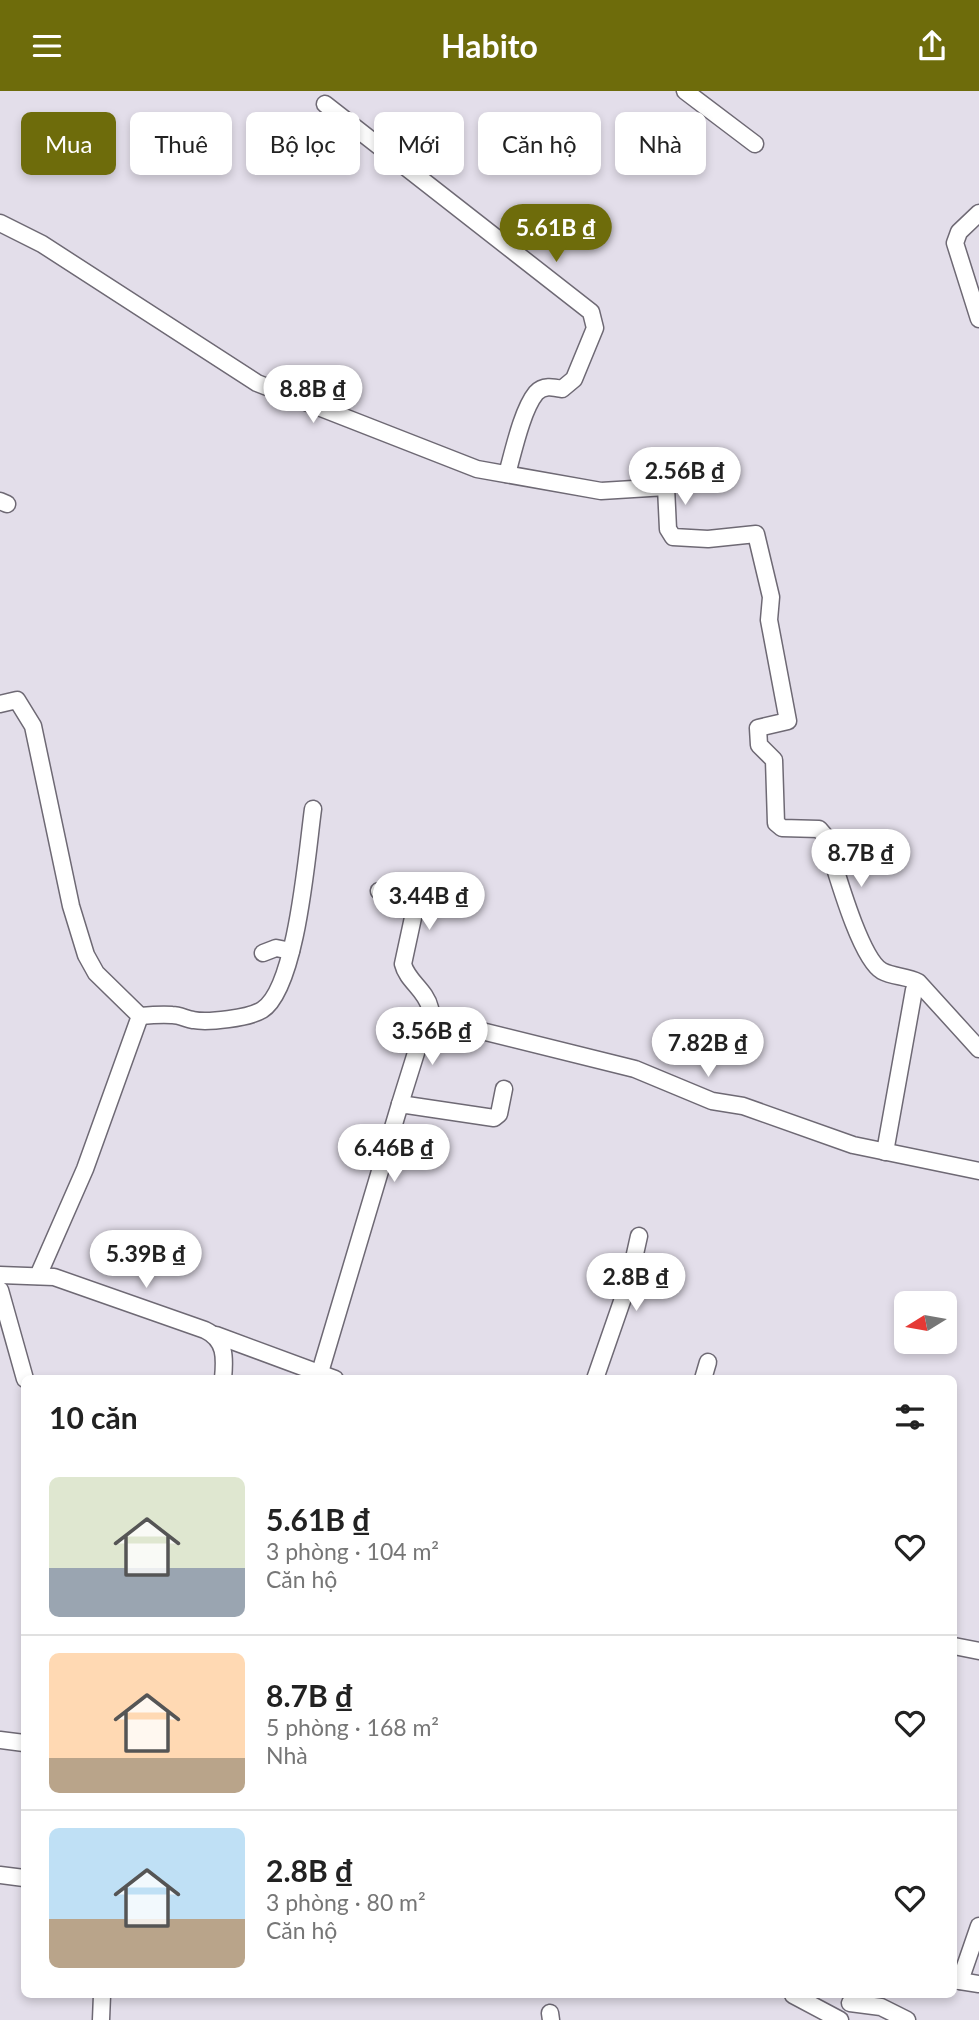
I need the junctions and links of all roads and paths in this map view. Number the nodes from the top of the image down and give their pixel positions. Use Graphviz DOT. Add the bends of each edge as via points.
graph roads {
  1 [pos="685,91"];
  2 [pos="325,104"];
  3 [pos="755,144"];
  4 [pos="979,213"];
  5 [pos="0,223"];
  6 [pos="979,319"];
  7 [pos="508,474"];
  8 [pos="0,705"];
  9 [pos="313,810"];
  10 [pos="379,891"];
  11 [pos="417,899"];
  12 [pos="440,903"];
  13 [pos="291,951"];
  14 [pos="263,953"];
  15 [pos="914,990"];
  16 [pos="140,1016"];
  17 [pos="429,1017"];
  18 [pos="979,1049"];
  19 [pos="505,1089"];
  20 [pos="400,1104"];
  21 [pos="885,1152"];
  22 [pos="979,1171"];
  23 [pos="639,1236"];
  24 [pos="0,1275"];
  25 [pos="38,1276"];
  26 [pos="0,1290"];
  27 [pos="216,1335"];
  28 [pos="708,1362"];
  29 [pos="24,1375"];
  30 [pos="223,1375"];
  31 [pos="319,1375"];
  32 [pos="325,1375"];
  33 [pos="596,1375"];
  34 [pos="704,1375"];
  35 [pos="957,1647"];
  36 [pos="979,1651"];
  37 [pos="0,1740"];
  38 [pos="21,1743"];
  39 [pos="0,1875"];
  40 [pos="21,1878"];
  41 [pos="979,1926"];
  42 [pos="957,1981"];
  43 [pos="979,1984"];
  44 [pos="103,1998"];
  45 [pos="799,1998"];
  46 [pos="852,1999"];
  47 [pos="101,2020"];
  48 [pos="840,2020"];
  49 [pos="907,2020"];
  1 -- 3 [label="street"];
  2 -- 7 [label="street" via="591,312 595,328 574,379 562,389 548,386 536,392"];
  4 -- 6 [label="street" via="959,232 955,243"];
  5 -- 7 [label="street" via="42,244 257,383 477,469"];
  7 -- 18 [label="street" via="601,491 666,487 668,529 673,537 756,534 771,597 769,620 788,721 758,728 759,745 774,759 776,823 782,828 819,829 871,960 882,971 918,982"];
  8 -- 16 [label="street" via="17,701 33,726 71,906 86,955 96,973"];
  9 -- 13 [label="street"];
  10 -- 11 [label="street"];
  11 -- 12 [label="street"];
  11 -- 17 [label="street" via="403,964 429,1001"];
  13 -- 14 [label="street" via="276,948"];
  13 -- 16 [label="street" via="280,989 262,1010 194,1021 173,1015"];
  15 -- 21 [label="street"];
  16 -- 25 [label="street" via="85,1168"];
  17 -- 20 [label="street"];
  17 -- 21 [label="street" via="635,1069 712,1101 743,1106"];
  19 -- 20 [label="street" via="494,1118"];
  20 -- 32 [label="street"];
  21 -- 22 [label="street"];
  23 -- 33 [label="street" via="629,1281"];
  24 -- 25 [label="street"];
  25 -- 27 [label="street" via="54,1277"];
  26 -- 29 [label="street"];
  27 -- 30 [label="street" via="224,1352"];
  27 -- 31 [label="street"];
  28 -- 34 [label="street"];
  35 -- 36 [label="street"];
  37 -- 38 [label="street"];
  39 -- 40 [label="street"];
  41 -- 42 [label="street"];
  42 -- 43 [label="street"];
  44 -- 47 [label="street"];
  45 -- 48 [label="street"];
  46 -- 48 [label="street"];
  46 -- 49 [label="street"];
}
